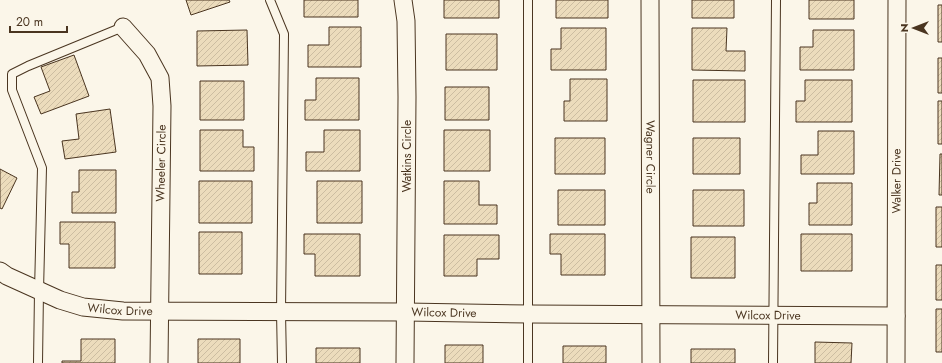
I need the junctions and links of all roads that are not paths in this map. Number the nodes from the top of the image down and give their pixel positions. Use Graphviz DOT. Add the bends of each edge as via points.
graph roads {
  1 [pos="270,0"];
  2 [pos="403,0"];
  3 [pos="528,0"];
  4 [pos="650,0"];
  5 [pos="776,0"];
  6 [pos="897,0"];
  7 [pos="123,27"];
  8 [pos="0,271"];
  9 [pos="39,291"];
  10 [pos="159,312"];
  11 [pos="281,312"];
  12 [pos="406,312"];
  13 [pos="528,314"];
  14 [pos="651,315"];
  15 [pos="773,315"];
  16 [pos="896,316"];
  17 [pos="38,363"];
  18 [pos="159,363"];
  19 [pos="282,363"];
  20 [pos="405,363"];
  21 [pos="528,363"];
  22 [pos="651,363"];
  23 [pos="773,363"];
  24 [pos="896,363"];
  1 -- 11 [label="lane" via="284,34"];
  2 -- 12 [label="street, Watkins Circle" via="406,21 407,97"];
  3 -- 13 [label="lane"];
  4 -- 14 [label="street, Wagner Circle"];
  5 -- 15 [label="lane"];
  6 -- 16 [label="street, Walker Drive"];
  7 -- 9 [label="lane" via="12,74 12,90 42,168"];
  7 -- 10 [label="street, Wheeler Circle" via="147,54 160,78 162,106"];
  8 -- 9 [label="street, Wilcox Drive"];
  9 -- 10 [label="street, Wilcox Drive" via="83,307"];
  9 -- 17 [label="lane"];
  10 -- 11 [label="street, Wilcox Drive"];
  10 -- 18 [label="street, Wheeler Circle"];
  11 -- 12 [label="street, Wilcox Drive"];
  11 -- 19 [label="lane"];
  12 -- 13 [label="street, Wilcox Drive"];
  12 -- 20 [label="street, Watkins Circle"];
  13 -- 14 [label="street, Wilcox Drive"];
  13 -- 21 [label="lane"];
  14 -- 15 [label="street, Wilcox Drive"];
  14 -- 22 [label="street, Wagner Circle"];
  15 -- 16 [label="street, Wilcox Drive"];
  15 -- 23 [label="lane"];
  16 -- 24 [label="street, Walker Drive"];
}
